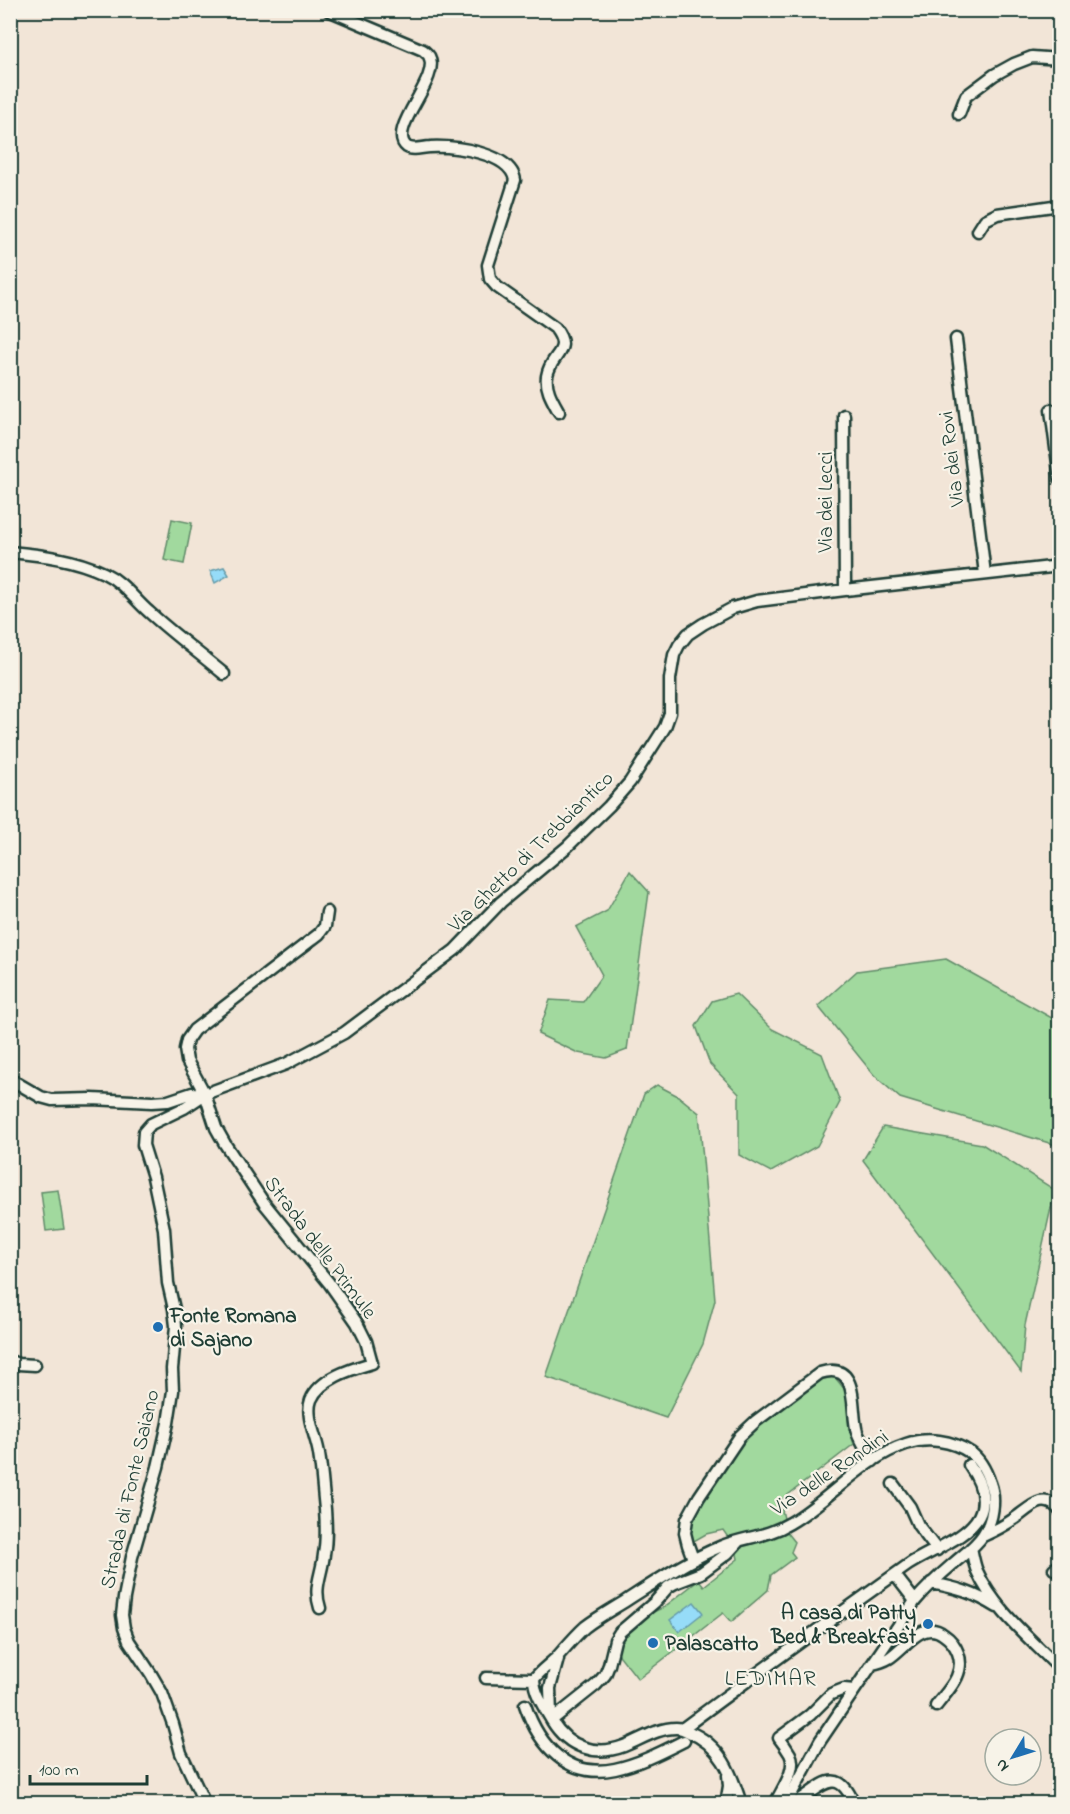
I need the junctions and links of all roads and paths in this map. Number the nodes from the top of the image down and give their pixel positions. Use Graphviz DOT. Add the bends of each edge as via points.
graph roads {
  1 [pos="328,10"];
  2 [pos="1059,59"];
  3 [pos="959,114"];
  4 [pos="1059,205"];
  5 [pos="978,231"];
  6 [pos="956,339"];
  7 [pos="1051,410"];
  8 [pos="559,412"];
  9 [pos="844,415"];
  10 [pos="1059,479"];
  11 [pos="10,552"];
  12 [pos="1059,566"];
  13 [pos="985,574"];
  14 [pos="845,590"];
  15 [pos="224,674"];
  16 [pos="327,912"];
  17 [pos="10,1079"];
  18 [pos="205,1094"];
  19 [pos="10,1361"];
  20 [pos="35,1365"];
  21 [pos="873,1461"];
  22 [pos="969,1465"];
  23 [pos="893,1484"];
  24 [pos="1059,1511"];
  25 [pos="983,1536"];
  26 [pos="738,1542"];
  27 [pos="971,1548"];
  28 [pos="937,1550"];
  29 [pos="693,1559"];
  30 [pos="895,1575"];
  31 [pos="931,1583"];
  32 [pos="915,1601"];
  33 [pos="320,1608"];
  34 [pos="1001,1609"];
  35 [pos="560,1654"];
  36 [pos="872,1664"];
  37 [pos="1059,1669"];
  38 [pos="486,1678"];
  39 [pos="534,1679"];
  40 [pos="854,1690"];
  41 [pos="525,1705"];
  42 [pos="936,1706"];
  43 [pos="552,1720"];
  44 [pos="682,1729"];
  45 [pos="654,1732"];
  46 [pos="684,1741"];
  47 [pos="649,1758"];
  48 [pos="727,1766"];
  49 [pos="205,1803"];
  50 [pos="726,1803"];
  51 [pos="741,1803"];
  52 [pos="775,1803"];
  53 [pos="786,1803"];
  54 [pos="792,1803"];
  55 [pos="854,1803"];
  1 -- 8 [label="street" via="429,55 427,78 402,134 407,147 472,150 499,161 514,174 488,264 490,279 560,335 562,347 550,366 547,383"];
  2 -- 3 [label="street" via="1032,57 994,75 966,96"];
  4 -- 5 [label="street" via="997,214"];
  6 -- 13 [label="street, Via dei Rovi"];
  7 -- 10 [label="street"];
  9 -- 14 [label="street, Via dei Lecci"];
  11 -- 15 [label="street" via="54,556 107,574"];
  12 -- 13 [label="street, Via Ghetto di Trebbiantico"];
  13 -- 14 [label="street, Via Ghetto di Trebbiantico"];
  14 -- 18 [label="street, Via Ghetto di Trebbiantico" via="757,601 733,608 688,634 674,656 670,713 665,727 630,782 576,838 501,902 455,950 344,1033 286,1064"];
  16 -- 18 [label="street" via="325,926 318,934 194,1030 187,1040 187,1061"];
  17 -- 18 [label="street" via="52,1100 152,1102"];
  18 -- 33 [label="street, Strada delle Primule" via="225,1144 264,1203 357,1323 372,1363 324,1384 310,1403 319,1453 326,1537 316,1588"];
  18 -- 49 [label="street, Strada di Fonte Saiano" via="151,1124 144,1132 143,1145 164,1229 176,1326 168,1423 132,1557 122,1616 129,1641 162,1693 181,1753"];
  19 -- 20 [label="street"];
  21 -- 25 [label="street, Via delle Rondini" via="906,1444 925,1440 962,1447 976,1457 991,1486 993,1502"];
  21 -- 26 [label="street, Via delle Rondini" via="793,1522"];
  21 -- 29 [label="street" via="857,1432 850,1385 838,1372 820,1373 756,1421 728,1454 687,1519 685,1533"];
  22 -- 28 [label="street" via="981,1488 979,1515 970,1527"];
  23 -- 28 [label="street"];
  24 -- 25 [label="street" via="1049,1502 1041,1501"];
  25 -- 27 [label="street, Via delle Rondini"];
  26 -- 29 [label="street, Via delle Rondini"];
  26 -- 43 [label="street, Via delle Rondini" via="701,1573 668,1587 620,1632 605,1675"];
  27 -- 31 [label="street, Via delle Rondini"];
  27 -- 34 [label="street" via="976,1570"];
  28 -- 30 [label="street"];
  29 -- 35 [label="street, Via delle Rondini" via="587,1626"];
  30 -- 32 [label="street"];
  30 -- 44 [label="street"];
  31 -- 32 [label="street, Via delle Rondini"];
  31 -- 34 [label="street" via="956,1587"];
  32 -- 36 [label="street, Via delle Rondini"];
  34 -- 37 [label="street"];
  35 -- 39 [label="street, Via delle Rondini"];
  35 -- 43 [label="street, Via delle Rondini" via="550,1688"];
  36 -- 40 [label="street, Via delle Rondini"];
  36 -- 42 [label="street" via="890,1658 922,1632 940,1631 956,1648 960,1668 957,1679"];
  38 -- 39 [label="street"];
  39 -- 43 [label="street"];
  40 -- 52 [label="street" via="836,1690 779,1738 793,1762"];
  40 -- 53 [label="street, Via delle Rondini"];
  41 -- 47 [label="street" via="543,1742 553,1753 579,1768 613,1770"];
  43 -- 45 [label="street" via="574,1744 597,1751 623,1747"];
  44 -- 45 [label="street"];
  44 -- 48 [label="street" via="710,1744"];
  45 -- 47 [label="street"];
  46 -- 47 [label="street"];
  48 -- 50 [label="street"];
  48 -- 51 [label="street"];
  54 -- 55 [label="street" via="826,1782 841,1785"];
}
